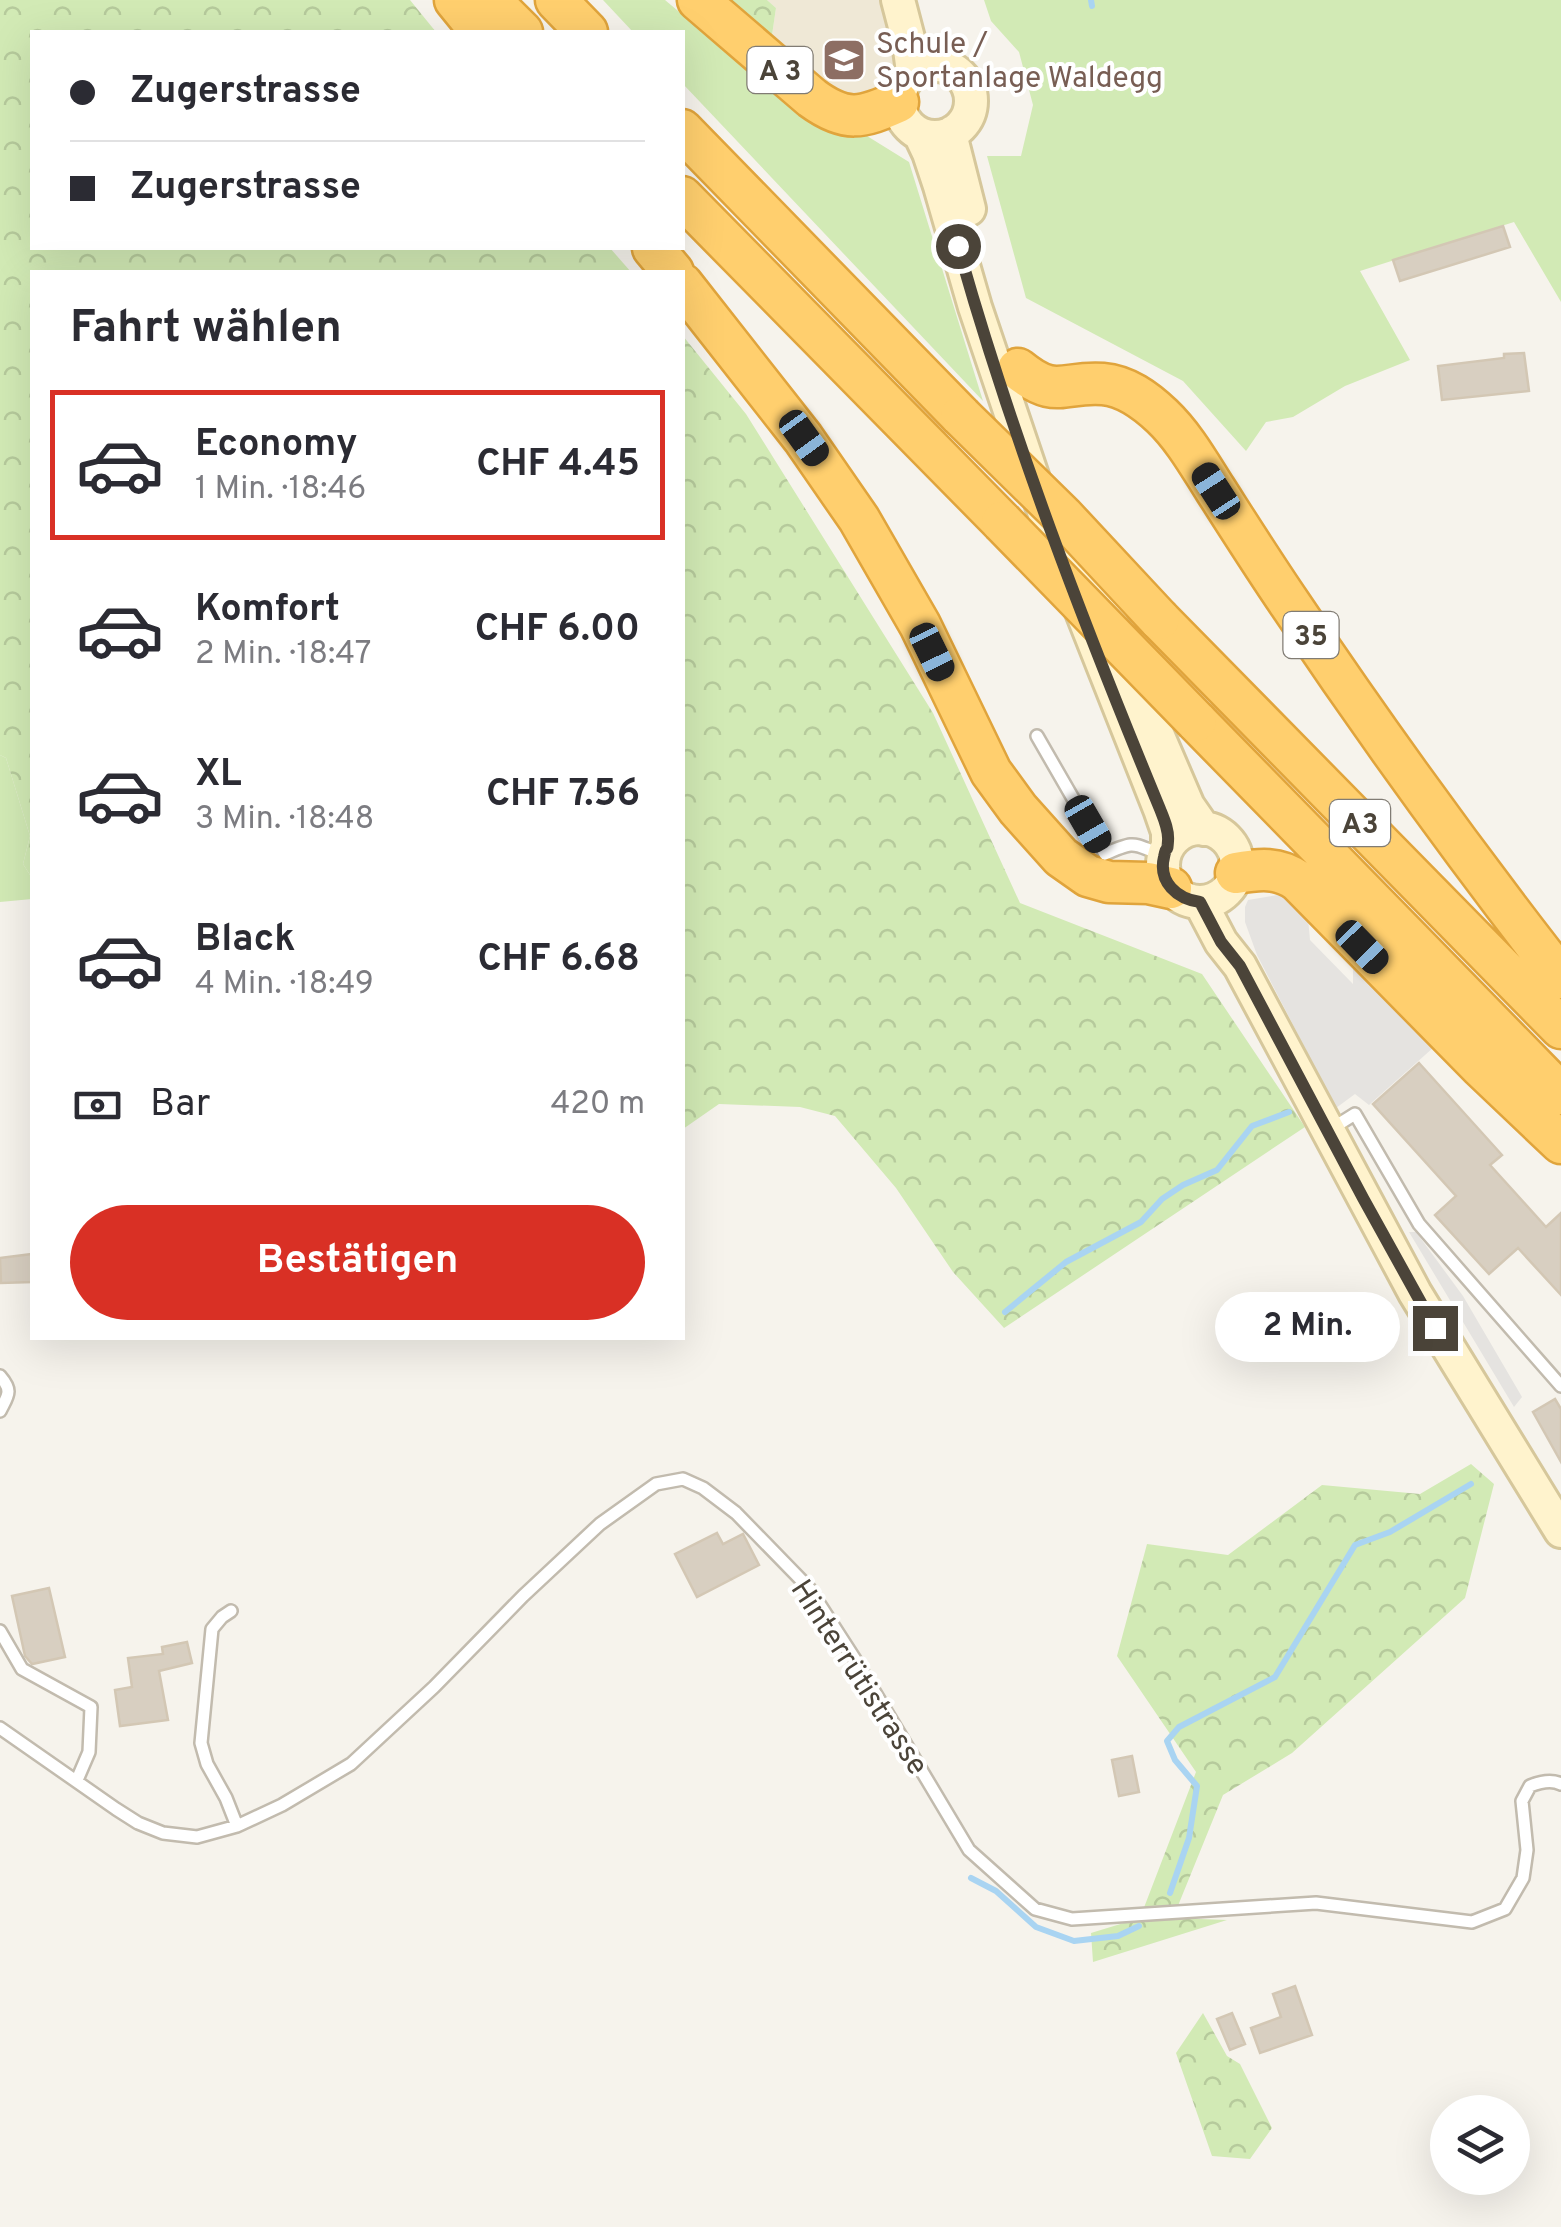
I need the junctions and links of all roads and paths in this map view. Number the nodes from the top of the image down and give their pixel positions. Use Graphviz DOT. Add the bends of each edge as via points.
graph roads {
  1 [pos="456,0"];
  2 [pos="490,0"];
  3 [pos="556,0"];
  4 [pos="698,0"];
  5 [pos="898,0"];
  6 [pos="921,0"];
  7 [pos="480,30"];
  8 [pos="520,30"];
  9 [pos="585,30"];
  10 [pos="918,93"];
  11 [pos="953,132"];
  12 [pos="685,133"];
  13 [pos="685,199"];
  14 [pos="655,250"];
  15 [pos="671,270"];
  16 [pos="685,288"];
  17 [pos="1018,369"];
  18 [pos="1037,736"];
  19 [pos="1204,828"];
  20 [pos="1193,877"];
  21 [pos="1561,978"];
  22 [pos="1561,1028"];
  23 [pos="1561,1094"];
  24 [pos="1327,1131"];
  25 [pos="1561,1144"];
  26 [pos="0,1376"];
  27 [pos="1561,1386"];
  28 [pos="0,1411"];
  29 [pos="1561,1531"];
  30 [pos="231,1611"];
  31 [pos="0,1632"];
  32 [pos="0,1728"];
  33 [pos="77,1780"];
  34 [pos="1561,1784"];
  35 [pos="237,1826"];
  1 -- 7 [label="highway"];
  2 -- 8 [label="highway"];
  3 -- 9 [label="highway"];
  4 -- 10 [label="highway, A 3" via="830,110 872,114"];
  5 -- 10 [label="main road"];
  6 -- 10 [label="main road" via="936,55"];
  10 -- 11 [label="main road" via="937,137"];
  10 -- 11 [label="main road" via="961,76 971,95 968,116"];
  10 -- 20 [label="main road" via="975,307 1054,541 1168,832"];
  11 -- 17 [label="main road" via="960,181"];
  12 -- 22 [label="highway, A3, bridge"];
  13 -- 23 [label="highway, A3, bridge"];
  14 -- 15 [label="highway"];
  16 -- 20 [label="highway" via="860,519 991,772 1018,809 1088,876 1148,883"];
  17 -- 19 [label="main road" via="1145,706"];
  17 -- 21 [label="highway, 35" via="1054,388 1120,388 1171,425 1382,738"];
  18 -- 20 [label="lane" via="1105,854 1137,843"];
  19 -- 20 [label="main road" via="1184,832"];
  19 -- 20 [label="main road" via="1226,839 1236,860"];
  20 -- 24 [label="main road" via="1221,942"];
  20 -- 25 [label="highway" via="1272,870 1298,882"];
  24 -- 27 [label="lane" via="1355,1114 1419,1224"];
  24 -- 29 [label="main road" via="1415,1293"];
  26 -- 28 [label="lane" via="9,1395"];
  30 -- 35 [label="lane" via="212,1630 201,1743"];
  31 -- 33 [label="lane" via="22,1669 91,1707 89,1752"];
  32 -- 33 [label="lane, Hinterrütistrasse"];
  33 -- 35 [label="lane, Hinterrütistrasse" via="163,1834 198,1837"];
  34 -- 35 [label="lane, Hinterrütistrasse" via="1530,1786 1522,1801 1523,1878 1504,1909 1472,1922 1316,1903 1072,1919 1035,1909 969,1850 808,1588 736,1513 682,1479 656,1484 600,1524 351,1764"];
}
